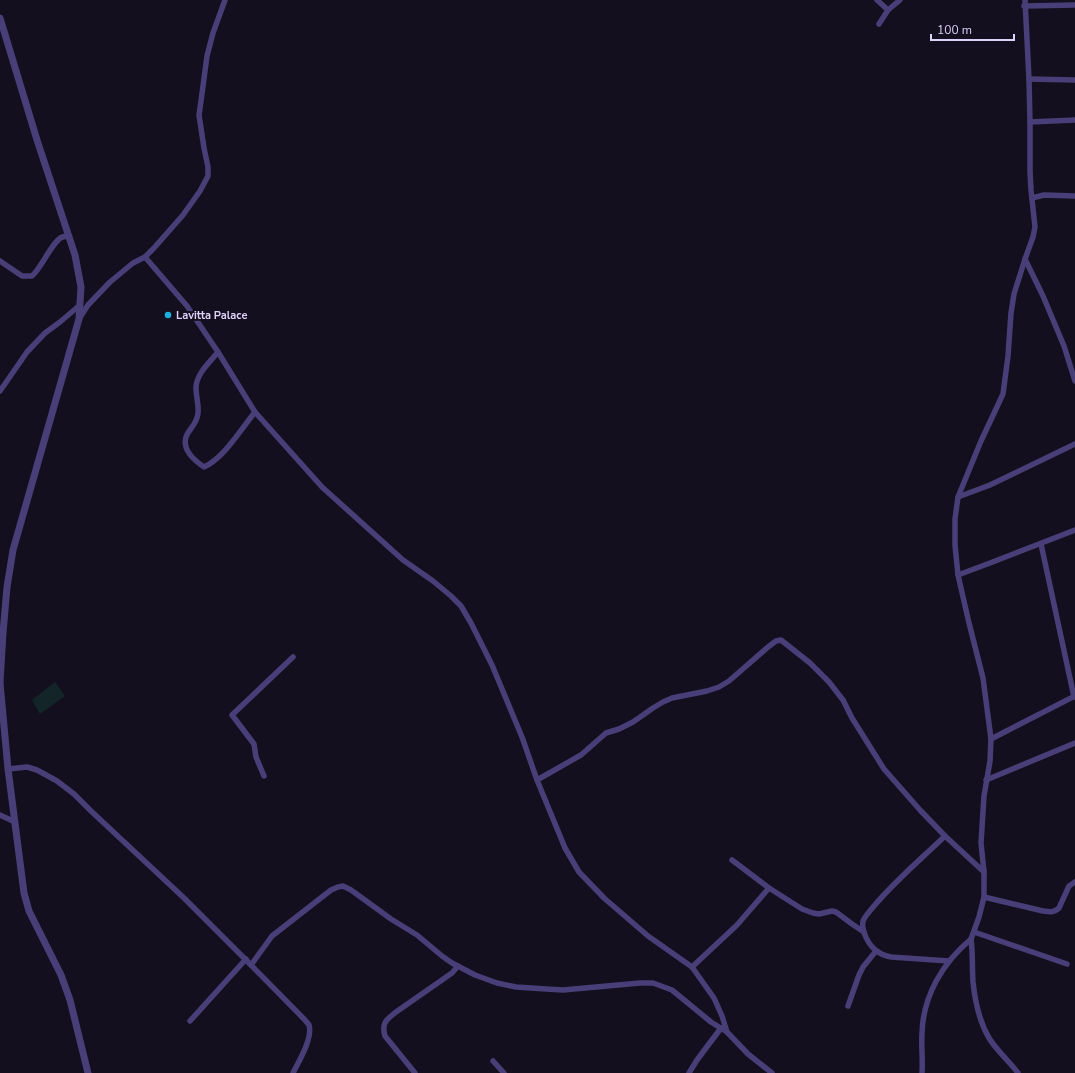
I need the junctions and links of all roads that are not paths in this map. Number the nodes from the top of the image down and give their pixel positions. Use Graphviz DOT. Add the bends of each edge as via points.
graph roads {
  1 [pos="225,0"];
  2 [pos="877,0"];
  3 [pos="900,0"];
  4 [pos="1025,0"];
  5 [pos="1075,5"];
  6 [pos="1024,6"];
  7 [pos="888,10"];
  8 [pos="0,18"];
  9 [pos="879,24"];
  10 [pos="1029,79"];
  11 [pos="1075,80"];
  12 [pos="1075,120"];
  13 [pos="1030,122"];
  14 [pos="1075,196"];
  15 [pos="1032,198"];
  16 [pos="68,236"];
  17 [pos="145,257"];
  18 [pos="1025,259"];
  19 [pos="0,261"];
  20 [pos="80,306"];
  21 [pos="79,319"];
  22 [pos="218,352"];
  23 [pos="1075,381"];
  24 [pos="0,391"];
  25 [pos="255,412"];
  26 [pos="1075,444"];
  27 [pos="958,497"];
  28 [pos="1075,530"];
  29 [pos="1040,544"];
  30 [pos="958,575"];
  31 [pos="294,657"];
  32 [pos="0,683"];
  33 [pos="1074,696"];
  34 [pos="991,739"];
  35 [pos="1075,743"];
  36 [pos="8,769"];
  37 [pos="264,776"];
  38 [pos="537,780"];
  39 [pos="986,780"];
  40 [pos="0,815"];
  41 [pos="15,822"];
  42 [pos="945,836"];
  43 [pos="732,860"];
  44 [pos="984,872"];
  45 [pos="1075,882"];
  46 [pos="769,888"];
  47 [pos="984,896"];
  48 [pos="864,932"];
  49 [pos="974,932"];
  50 [pos="971,939"];
  51 [pos="876,951"];
  52 [pos="246,959"];
  53 [pos="949,961"];
  54 [pos="1067,964"];
  55 [pos="251,965"];
  56 [pos="458,966"];
  57 [pos="692,967"];
  58 [pos="848,1006"];
  59 [pos="190,1021"];
  60 [pos="721,1028"];
  61 [pos="727,1032"];
  62 [pos="493,1060"];
  63 [pos="88,1073"];
  64 [pos="293,1073"];
  65 [pos="415,1073"];
  66 [pos="504,1073"];
  67 [pos="689,1073"];
  68 [pos="772,1073"];
  69 [pos="922,1073"];
  70 [pos="1018,1073"];
  1 -- 17 [label="street" via="207,56 199,116 208,176 183,215"];
  2 -- 7 [label="street"];
  3 -- 7 [label="street"];
  4 -- 6 [label="street"];
  5 -- 6 [label="street"];
  6 -- 10 [label="street"];
  7 -- 9 [label="street"];
  8 -- 16 [label="street"];
  10 -- 11 [label="street"];
  10 -- 13 [label="street"];
  12 -- 13 [label="street"];
  13 -- 15 [label="street"];
  14 -- 15 [label="street" via="1044,195"];
  15 -- 18 [label="street" via="1035,227"];
  16 -- 19 [label="street" via="56,242 32,276 22,276"];
  16 -- 20 [label="street" via="81,287"];
  17 -- 21 [label="street" via="133,263 110,282 88,305"];
  17 -- 22 [label="street" via="187,306"];
  18 -- 23 [label="street" via="1064,346"];
  18 -- 27 [label="street" via="1014,294 1003,394"];
  20 -- 21 [label="street"];
  20 -- 24 [label="street" via="45,333 27,352"];
  21 -- 32 [label="street" via="13,550 7,587"];
  22 -- 25 [label="street"];
  22 -- 25 [label="street" via="198,381 198,413 196,422 186,437 186,449 204,467 210,465 230,445"];
  25 -- 38 [label="street" via="322,487 403,560 433,580 461,606 492,666"];
  26 -- 27 [label="street" via="990,485"];
  27 -- 30 [label="street" via="955,519"];
  28 -- 29 [label="street"];
  29 -- 30 [label="street"];
  29 -- 33 [label="street"];
  30 -- 34 [label="street" via="983,678"];
  31 -- 37 [label="street" via="232,715 254,744"];
  32 -- 36 [label="street"];
  33 -- 34 [label="street"];
  34 -- 39 [label="street"];
  35 -- 39 [label="street"];
  36 -- 41 [label="street"];
  36 -- 52 [label="street" via="28,767 37,770 74,794"];
  38 -- 42 [label="street" via="581,755 606,733 633,722 663,702 724,684 768,647 781,640 829,682 843,700 884,769"];
  38 -- 57 [label="street" via="565,848 579,872 604,898 648,936"];
  39 -- 44 [label="street" via="981,843"];
  40 -- 41 [label="street"];
  41 -- 63 [label="street" via="24,893 29,911 61,975 70,1000"];
  42 -- 44 [label="street"];
  42 -- 48 [label="street" via="880,899 863,920"];
  43 -- 46 [label="street"];
  44 -- 47 [label="street"];
  45 -- 47 [label="street" via="1069,886 1059,908 1052,912"];
  46 -- 48 [label="street" via="812,913 836,912"];
  46 -- 57 [label="street" via="737,925"];
  47 -- 49 [label="street"];
  48 -- 51 [label="street"];
  49 -- 50 [label="street"];
  49 -- 54 [label="street"];
  50 -- 53 [label="street"];
  50 -- 70 [label="street" via="973,982 980,1019 993,1045"];
  51 -- 53 [label="street" via="891,957"];
  51 -- 58 [label="street" via="863,967"];
  52 -- 55 [label="street"];
  52 -- 59 [label="street"];
  53 -- 69 [label="street" via="926,1003 922,1034"];
  55 -- 56 [label="street" via="272,936 331,890 343,886 417,935"];
  55 -- 64 [label="street" via="308,1025 310,1034"];
  56 -- 60 [label="street" via="496,983 523,988 563,990 653,983 672,990"];
  56 -- 65 [label="street" via="384,1023 385,1036"];
  57 -- 61 [label="street" via="714,998"];
  60 -- 61 [label="street"];
  60 -- 67 [label="street"];
  61 -- 68 [label="street" via="748,1054"];
  62 -- 66 [label="street"];
}
